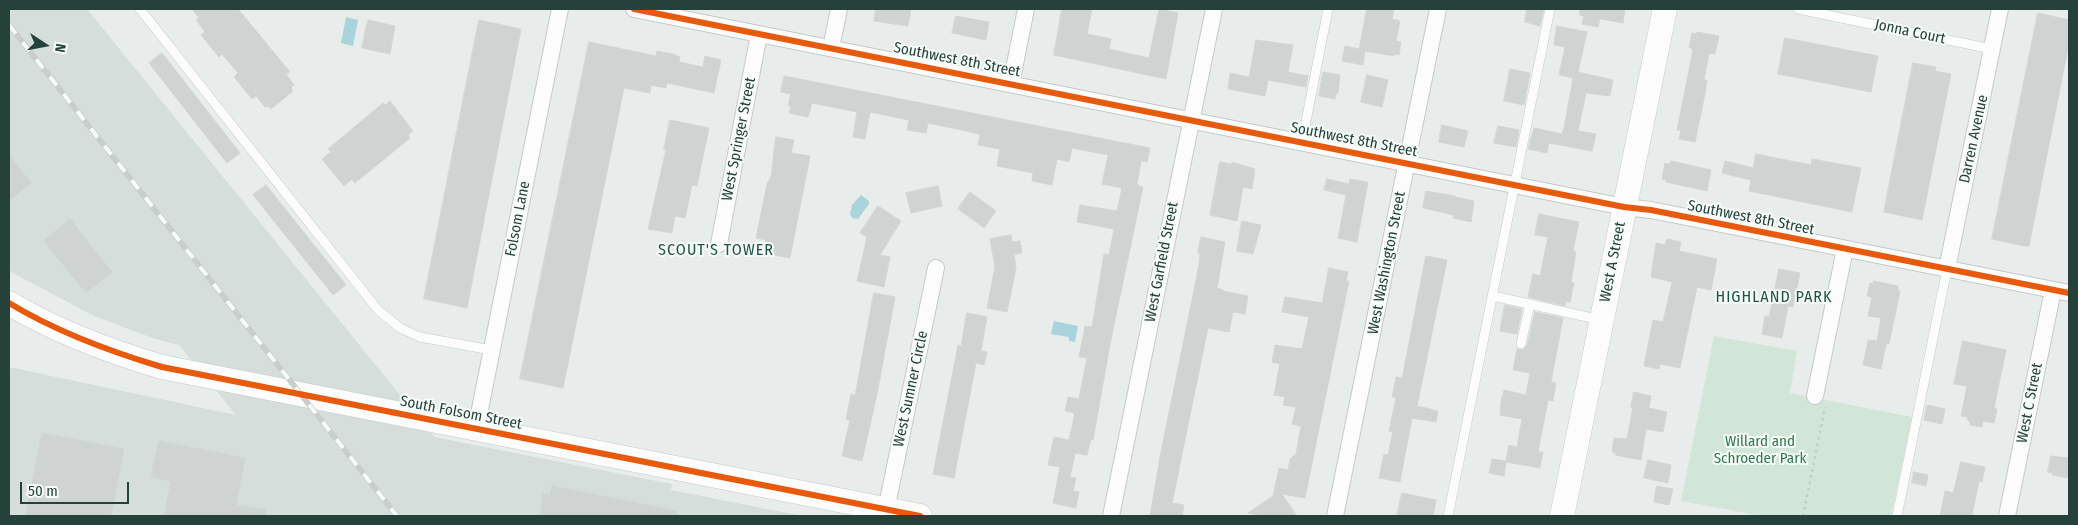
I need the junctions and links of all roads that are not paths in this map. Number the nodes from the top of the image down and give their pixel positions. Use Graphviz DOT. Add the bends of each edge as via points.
graph roads {
  1 [pos="140,9"];
  2 [pos="560,9"];
  3 [pos="634,9"];
  4 [pos="839,9"];
  5 [pos="1026,9"];
  6 [pos="1214,9"];
  7 [pos="1328,9"];
  8 [pos="1438,9"];
  9 [pos="1550,9"];
  10 [pos="1665,9"];
  11 [pos="1798,9"];
  12 [pos="2000,9"];
  13 [pos="661,11"];
  14 [pos="759,34"];
  15 [pos="831,48"];
  16 [pos="1992,49"];
  17 [pos="1011,84"];
  18 [pos="1191,120"];
  19 [pos="1302,142"];
  20 [pos="1407,163"];
  21 [pos="1516,185"];
  22 [pos="1624,207"];
  23 [pos="719,244"];
  24 [pos="1844,249"];
  25 [pos="936,268"];
  26 [pos="1947,269"];
  27 [pos="2053,290"];
  28 [pos="2069,293"];
  29 [pos="1493,296"];
  30 [pos="9,303"];
  31 [pos="1530,304"];
  32 [pos="1601,320"];
  33 [pos="1522,344"];
  34 [pos="491,350"];
  35 [pos="1820,398"];
  36 [pos="476,429"];
  37 [pos="886,510"];
  38 [pos="920,516"];
  39 [pos="1111,516"];
  40 [pos="1335,516"];
  41 [pos="1448,516"];
  42 [pos="1562,516"];
  43 [pos="1897,516"];
  44 [pos="2007,516"];
  1 -- 34 [label="lane" via="378,310 400,328 420,338"];
  2 -- 34 [label="street, Folsom Lane"];
  3 -- 13 [label="street, Southwest 8th Street"];
  4 -- 15 [label="street"];
  5 -- 17 [label="street"];
  6 -- 18 [label="street, West Garfield Street"];
  7 -- 19 [label="lane"];
  8 -- 20 [label="street, West Washington Street"];
  9 -- 21 [label="lane"];
  10 -- 22 [label="street, West A Street"];
  11 -- 16 [label="lane, Jonna Court"];
  12 -- 16 [label="street, Darren Avenue"];
  13 -- 14 [label="street, Southwest 8th Street"];
  14 -- 15 [label="street, Southwest 8th Street"];
  14 -- 23 [label="street, West Springer Street"];
  15 -- 17 [label="street, Southwest 8th Street"];
  16 -- 26 [label="street, Darren Avenue"];
  17 -- 18 [label="street, Southwest 8th Street"];
  18 -- 19 [label="street, Southwest 8th Street"];
  18 -- 39 [label="street, West Garfield Street"];
  19 -- 20 [label="street, Southwest 8th Street"];
  20 -- 21 [label="street, Southwest 8th Street"];
  20 -- 40 [label="street, West Washington Street"];
  21 -- 22 [label="street, Southwest 8th Street"];
  21 -- 29 [label="lane"];
  22 -- 24 [label="street, Southwest 8th Street"];
  22 -- 32 [label="street, West A Street"];
  24 -- 26 [label="street, Southwest 8th Street"];
  24 -- 35 [label="street"];
  25 -- 37 [label="street, West Sumner Circle"];
  26 -- 27 [label="street, Southwest 8th Street"];
  26 -- 43 [label="lane"];
  27 -- 28 [label="street, Southwest 8th Street"];
  27 -- 44 [label="street, West C Street"];
  29 -- 31 [label="lane"];
  29 -- 41 [label="lane"];
  30 -- 36 [label="street, South Folsom Street" via="72,336 162,367"];
  31 -- 32 [label="lane"];
  31 -- 33 [label="lane"];
  32 -- 42 [label="street, West A Street"];
  34 -- 36 [label="street, Folsom Lane"];
  36 -- 37 [label="street, South Folsom Street"];
  37 -- 38 [label="street, South Folsom Street"];
}
